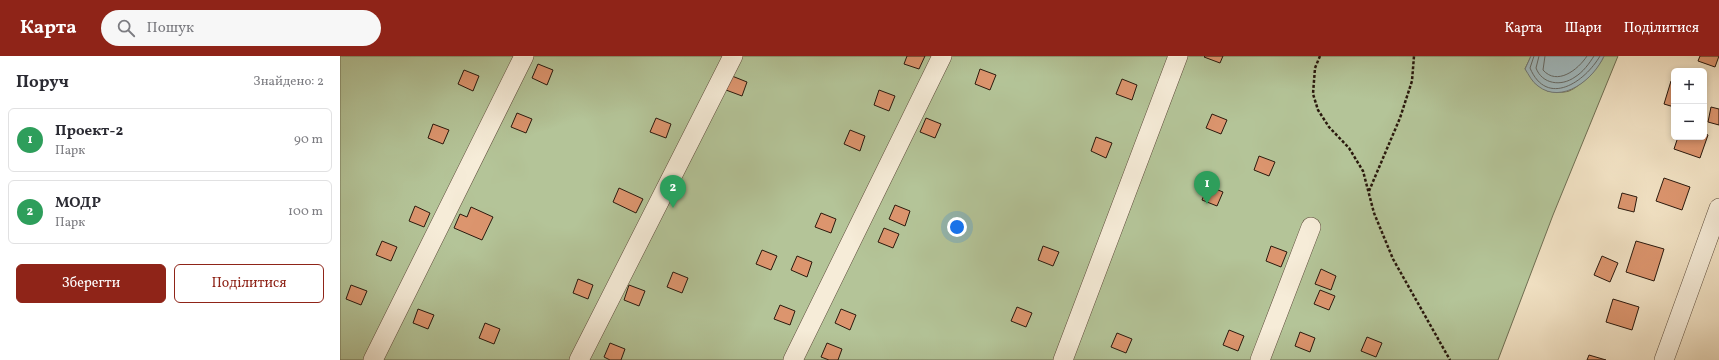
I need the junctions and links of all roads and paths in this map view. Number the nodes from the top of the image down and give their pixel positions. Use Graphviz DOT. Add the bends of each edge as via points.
graph roads {
  1 [pos="524,56"];
  2 [pos="732,56"];
  3 [pos="942,56"];
  4 [pos="1178,56"];
  5 [pos="1320,56"];
  6 [pos="1414,56"];
  7 [pos="1369,192"];
  8 [pos="1719,208"];
  9 [pos="1311,227"];
  10 [pos="373,360"];
  11 [pos="579,360"];
  12 [pos="793,360"];
  13 [pos="1063,360"];
  14 [pos="1260,360"];
  15 [pos="1450,360"];
  16 [pos="1664,360"];
  1 -- 10 [label="street"];
  2 -- 11 [label="street"];
  3 -- 12 [label="street"];
  4 -- 13 [label="street"];
  5 -- 7 [label="path" via="1315,68 1313,94 1318,110 1364,171"];
  6 -- 7 [label="path" via="1412,80 1400,118"];
  7 -- 15 [label="path" via="1374,213 1393,259"];
  8 -- 16 [label="street"];
  9 -- 14 [label="street"];
}
